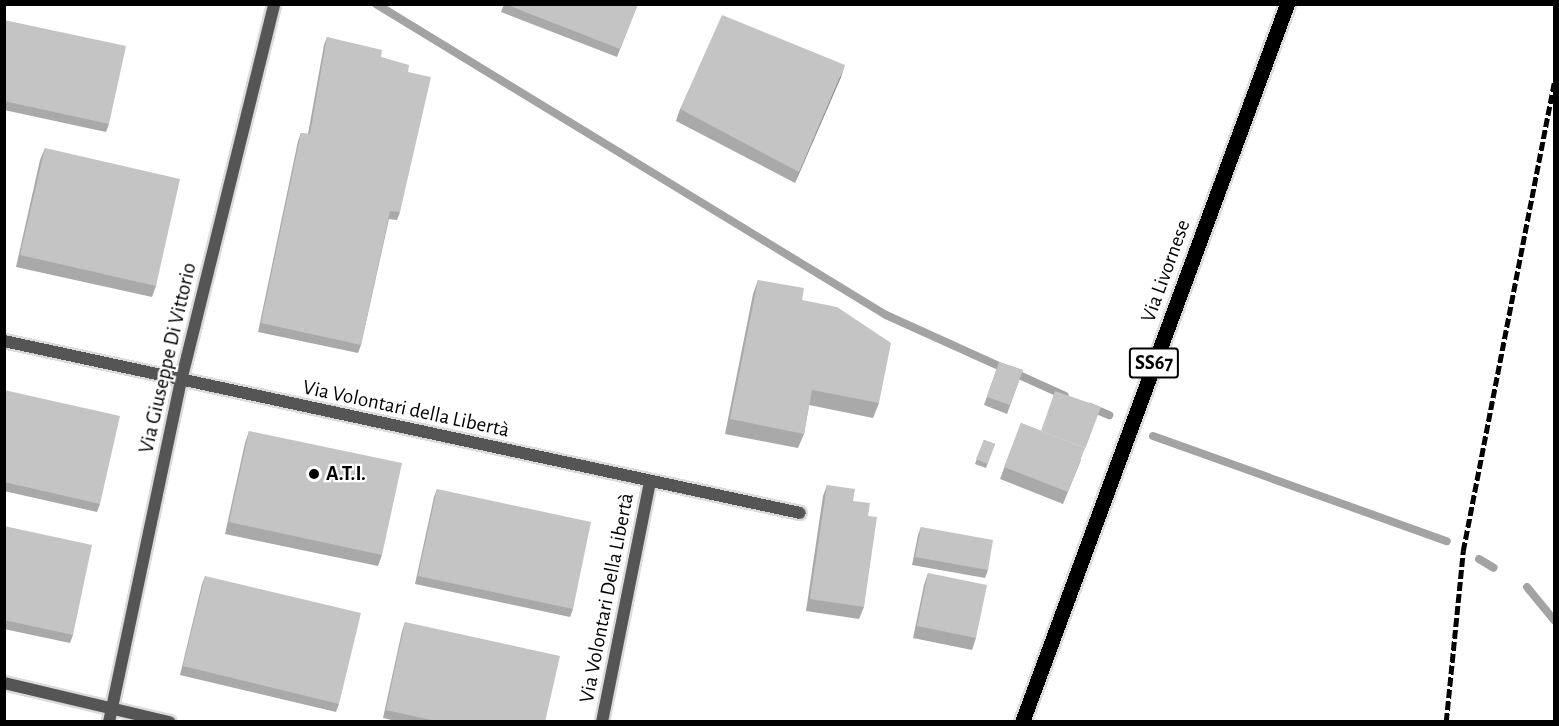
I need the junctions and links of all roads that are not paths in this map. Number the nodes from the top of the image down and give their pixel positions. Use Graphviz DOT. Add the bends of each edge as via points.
graph roads {
  1 [pos="274,4"];
  2 [pos="1287,4"];
  3 [pos="4,341"];
  4 [pos="181,381"];
  5 [pos="650,481"];
  6 [pos="800,513"];
  7 [pos="4,683"];
  8 [pos="112,708"];
  9 [pos="109,722"];
  10 [pos="169,722"];
  11 [pos="602,722"];
  12 [pos="1022,722"];
  1 -- 4 [label="street, Via Giuseppe Di Vittorio"];
  2 -- 12 [label="main road, Via Livornese / SS67"];
  3 -- 4 [label="street, Via Volontari della Libertà"];
  4 -- 5 [label="street, Via Volontari della Libertà"];
  4 -- 8 [label="street, Via Giuseppe Di Vittorio"];
  5 -- 6 [label="street, Via Volontari della Libertà"];
  5 -- 11 [label="street, Via Volontari Della Libertà"];
  7 -- 8 [label="street"];
  8 -- 9 [label="street, Via Giuseppe Di Vittorio"];
  8 -- 10 [label="street"];
}
